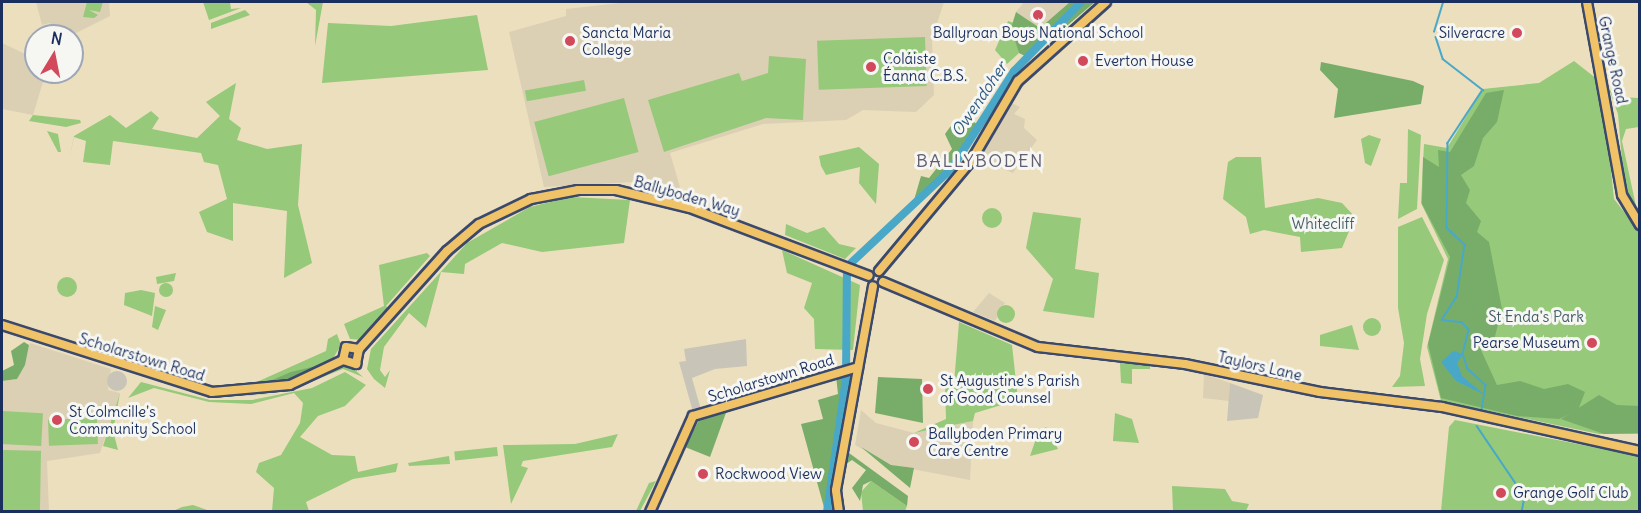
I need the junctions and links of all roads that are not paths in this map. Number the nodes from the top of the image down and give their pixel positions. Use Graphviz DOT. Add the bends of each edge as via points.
graph roads {
  1 [pos="1106,2"];
  2 [pos="1587,2"];
  3 [pos="1640,225"];
  4 [pos="879,271"];
  5 [pos="868,276"];
  6 [pos="883,282"];
  7 [pos="873,286"];
  8 [pos="2,325"];
  9 [pos="359,350"];
  10 [pos="343,360"];
  11 [pos="858,367"];
  12 [pos="1640,451"];
  13 [pos="650,512"];
  14 [pos="839,512"];
  1 -- 4 [label="main road" via="1018,81 971,161"];
  2 -- 3 [label="main road, Grange Road" via="1622,195"];
  4 -- 5 [label="main road"];
  4 -- 6 [label="main road"];
  5 -- 7 [label="main road"];
  5 -- 9 [label="main road, Ballyboden Way" via="658,199 595,189 549,194 492,216 459,241"];
  6 -- 7 [label="main road"];
  6 -- 12 [label="main road, Taylors Lane" via="1038,347 1185,364 1320,392 1442,407"];
  7 -- 11 [label="main road"];
  8 -- 10 [label="main road, Scholarstown Road" via="212,392 290,385"];
  9 -- 10 [label="main road" via="348,346"];
  9 -- 10 [label="main road" via="356,364"];
  11 -- 13 [label="main road, Scholarstown Road" via="693,416"];
  11 -- 14 [label="main road" via="836,489"];
}
